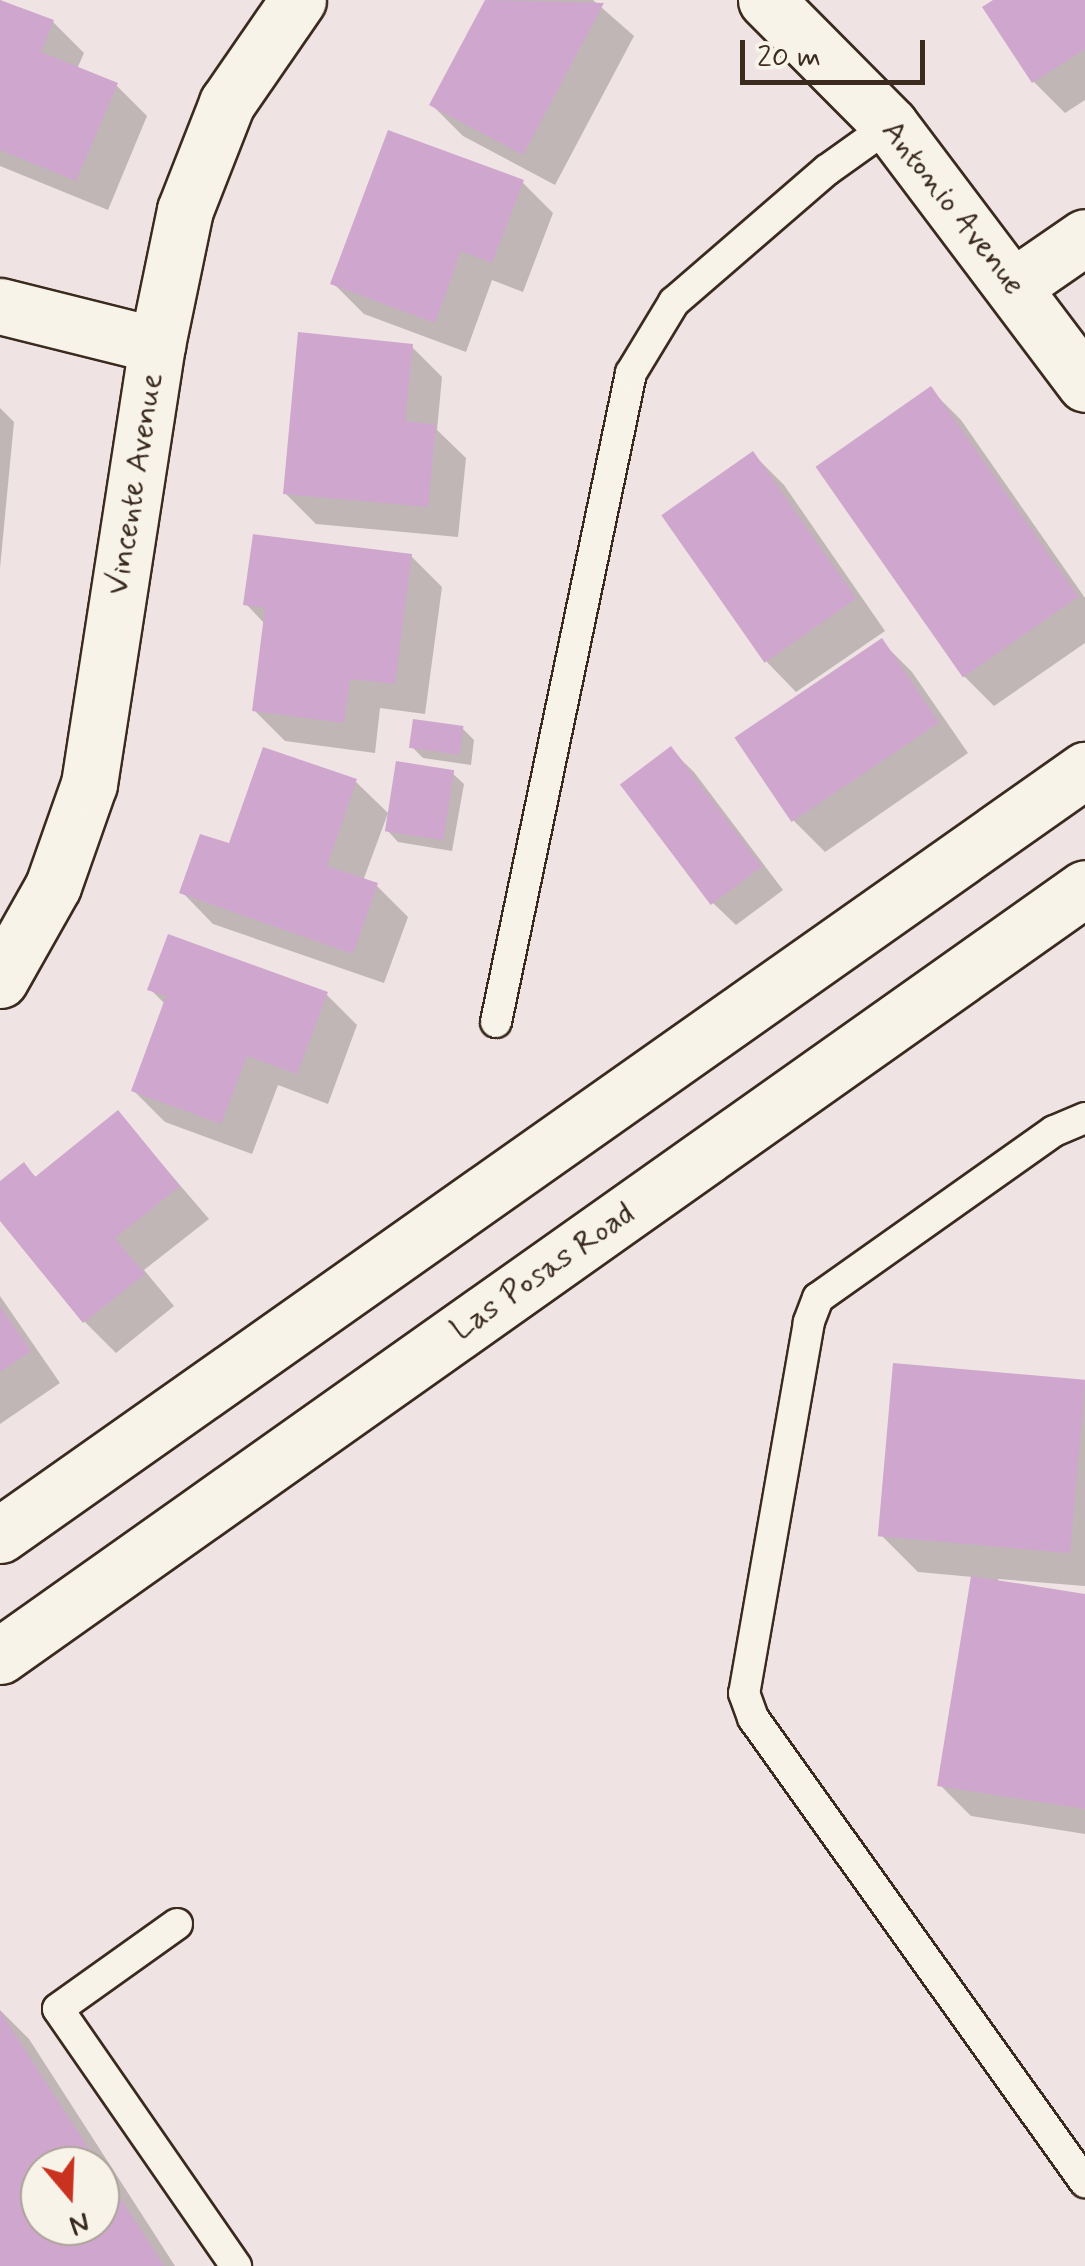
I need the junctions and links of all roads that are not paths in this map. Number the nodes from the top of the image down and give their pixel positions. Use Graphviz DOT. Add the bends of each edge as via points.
graph roads {
  1 [pos="298,0"];
  2 [pos="766,0"];
  3 [pos="890,125"];
  4 [pos="1085,237"];
  5 [pos="1014,286"];
  6 [pos="0,306"];
  7 [pos="157,344"];
  8 [pos="1085,384"];
  9 [pos="1085,770"];
  10 [pos="1085,888"];
  11 [pos="0,980"];
  12 [pos="496,1022"];
  13 [pos="1085,1118"];
  14 [pos="0,1535"];
  15 [pos="0,1656"];
  16 [pos="177,1924"];
  17 [pos="1085,2182"];
  18 [pos="236,2266"];
  1 -- 7 [label="main road, Vincente Avenue" via="228,103 185,210"];
  2 -- 3 [label="main road, Antonio Avenue"];
  3 -- 5 [label="main road, Antonio Avenue"];
  3 -- 12 [label="lane" via="827,170 674,302 630,373"];
  4 -- 5 [label="main road"];
  5 -- 8 [label="main road, Antonio Avenue"];
  6 -- 7 [label="main road"];
  7 -- 11 [label="main road, Vincente Avenue" via="89,784 53,886"];
  9 -- 14 [label="main road"];
  10 -- 15 [label="main road, Las Posas Road"];
  13 -- 17 [label="lane" via="1054,1132 818,1298 744,1693 753,1718"];
  16 -- 18 [label="lane" via="58,2009"];
}
